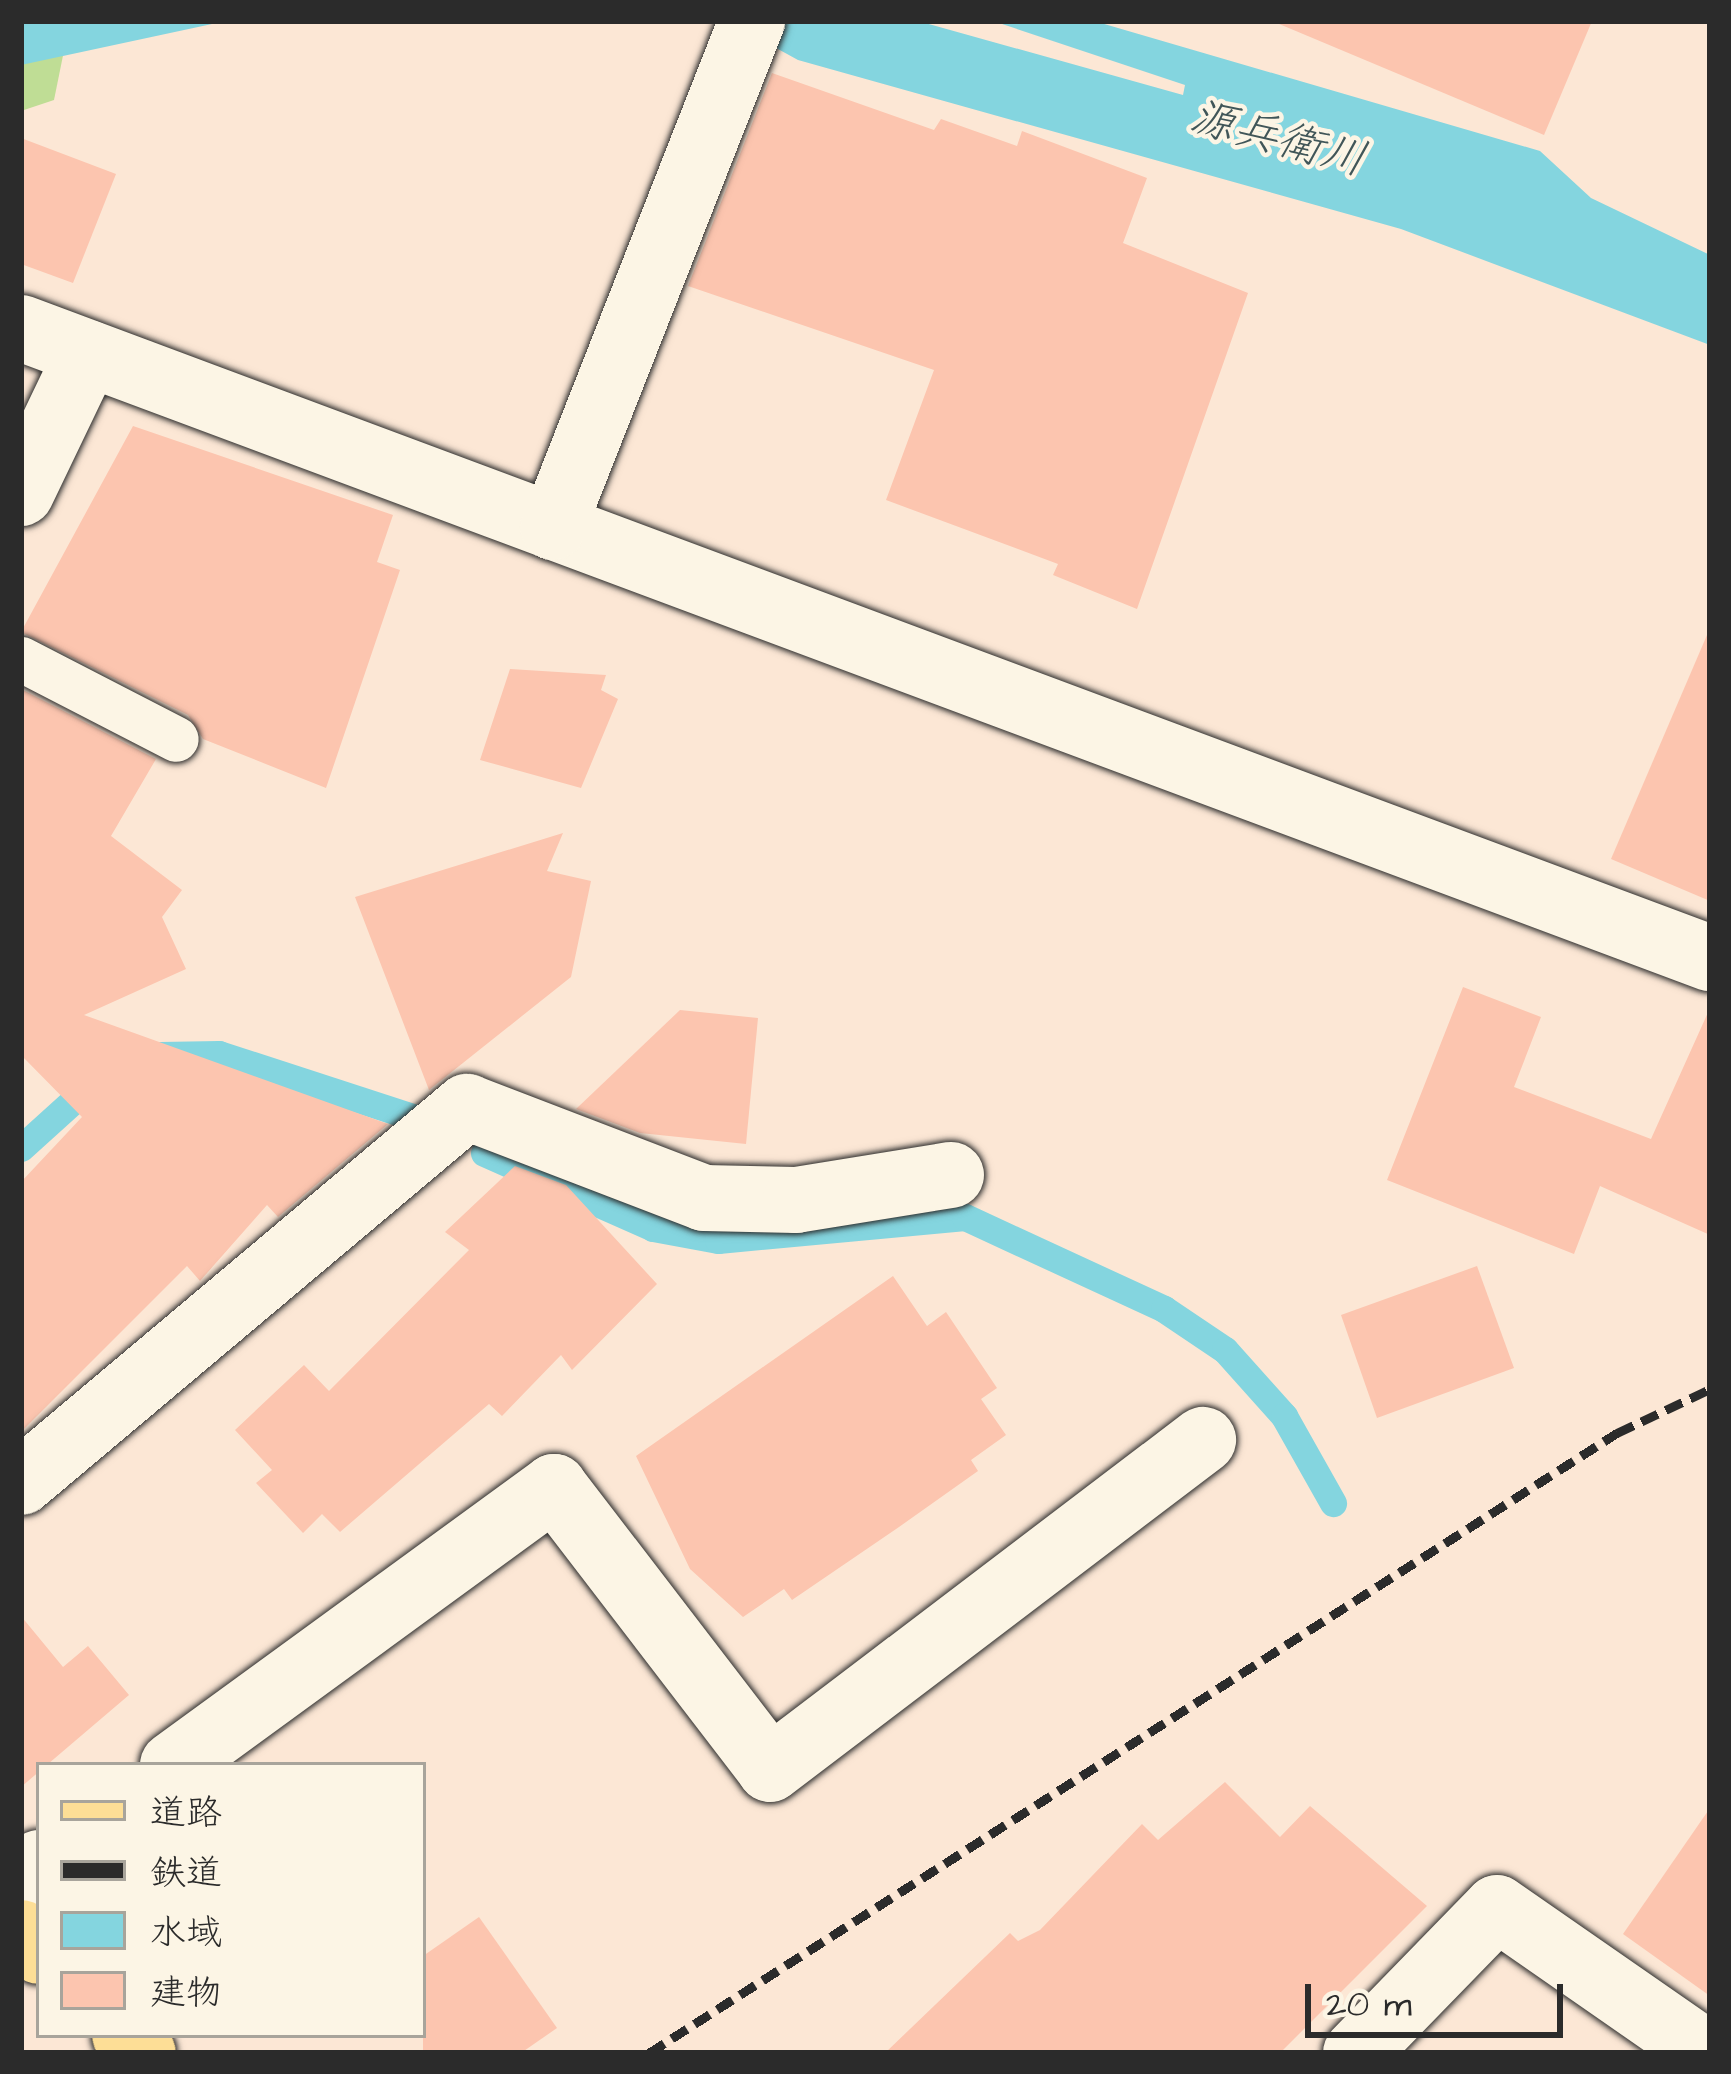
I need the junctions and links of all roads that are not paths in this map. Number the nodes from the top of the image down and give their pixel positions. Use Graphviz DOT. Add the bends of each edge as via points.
graph roads {
  1 [pos="749,29"];
  2 [pos="21,328"];
  3 [pos="88,353"];
  4 [pos="21,493"];
  5 [pos="553,527"];
  6 [pos="21,659"];
  7 [pos="176,739"];
  8 [pos="1710,958"];
  9 [pos="951,1174"];
  10 [pos="1203,1440"];
  11 [pos="21,1482"];
  12 [pos="177,1762"];
  13 [pos="1356,2053"];
  14 [pos="1706,2053"];
  1 -- 5 [label="street"];
  2 -- 3 [label="street"];
  3 -- 4 [label="street"];
  3 -- 5 [label="street"];
  5 -- 8 [label="street"];
  6 -- 7 [label="lane"];
  9 -- 11 [label="street" via="796,1201 704,1198 467,1107"];
  10 -- 12 [label="street" via="770,1769 554,1487"];
  13 -- 14 [label="street" via="1497,1908"];
}
